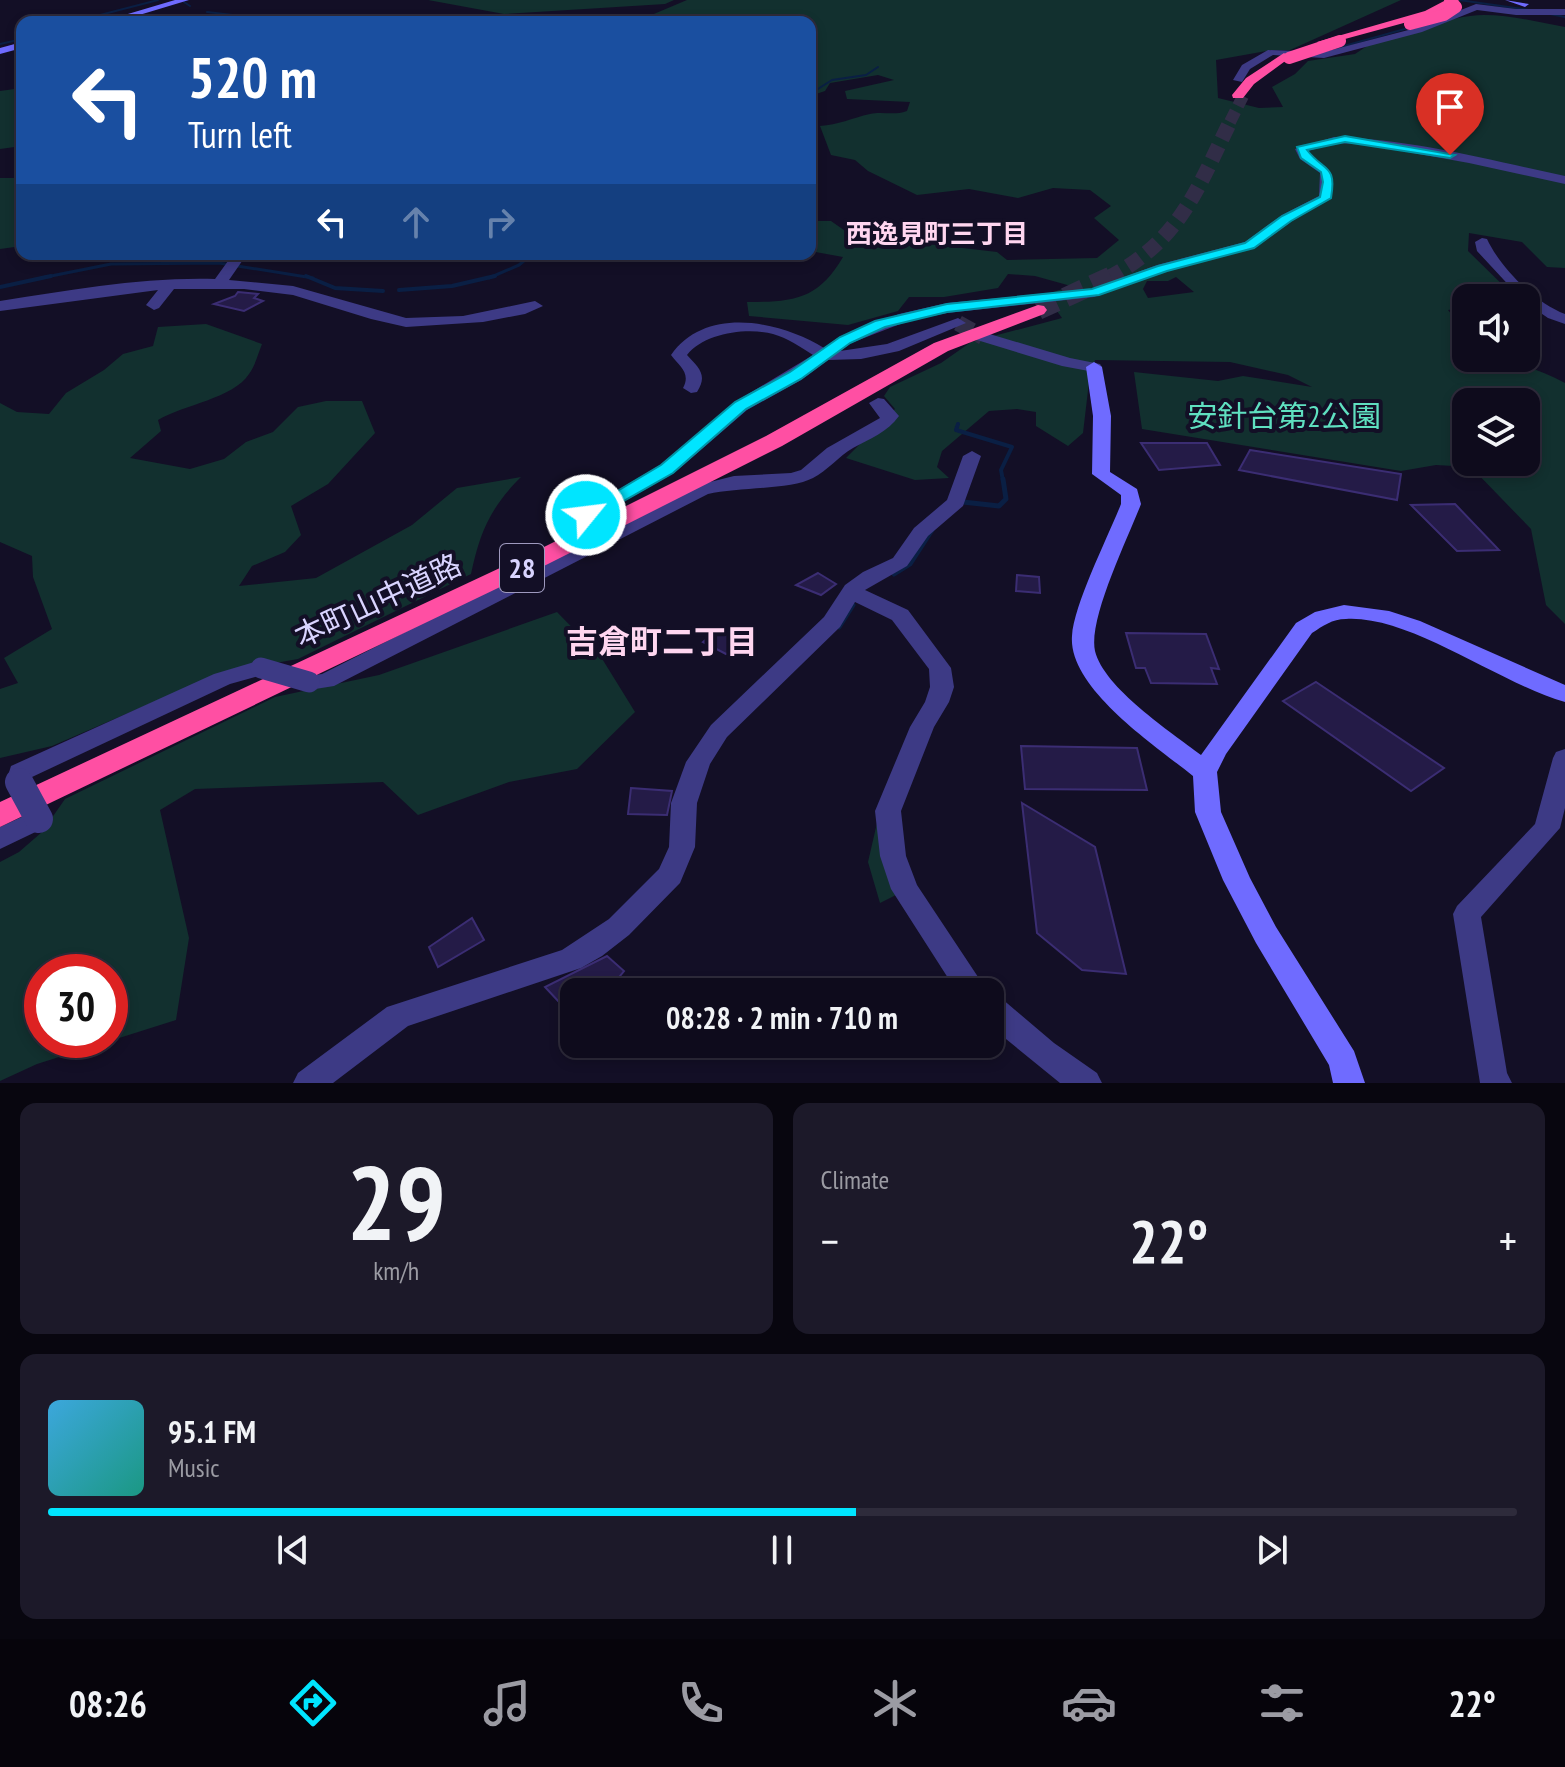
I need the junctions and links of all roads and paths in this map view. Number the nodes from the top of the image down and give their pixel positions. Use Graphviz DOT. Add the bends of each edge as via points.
graph roads {
  1 [pos="185,0"];
  2 [pos="1431,0"];
  3 [pos="1509,0"];
  4 [pos="1455,1"];
  5 [pos="1565,11"];
  6 [pos="128,16"];
  7 [pos="1331,40"];
  8 [pos="1238,80"];
  9 [pos="1241,96"];
  10 [pos="1565,180"];
  11 [pos="1482,242"];
  12 [pos="235,261"];
  13 [pos="170,284"];
  14 [pos="219,284"];
  15 [pos="154,305"];
  16 [pos="0,306"];
  17 [pos="535,306"];
  18 [pos="1565,319"];
  19 [pos="958,323"];
  20 [pos="983,337"];
  21 [pos="824,355"];
  22 [pos="691,388"];
  23 [pos="878,403"];
  24 [pos="972,456"];
  25 [pos="586,515"];
  26 [pos="852,590"];
  27 [pos="1565,694"];
  28 [pos="1565,758"];
  29 [pos="1205,772"];
  30 [pos="0,806"];
  31 [pos="0,815"];
  32 [pos="0,839"];
  33 [pos="964,978"];
  34 [pos="1004,1019"];
  35 [pos="309,1083"];
  36 [pos="1086,1083"];
  37 [pos="1349,1083"];
  38 [pos="1496,1083"];
  1 -- 6 [label="street"];
  2 -- 7 [label="highway" via="1418,10"];
  3 -- 5 [label="street"];
  4 -- 7 [label="highway" via="1434,14"];
  4 -- 7 [label="highway, bridge" via="1450,13"];
  5 -- 8 [label="street" via="1476,7 1419,30 1324,55 1271,52 1246,67"];
  7 -- 9 [label="highway, bridge" via="1286,58"];
  10 -- 21 [label="street" via="1345,139 1302,148 1304,156 1326,171 1325,198 1250,245 1094,293 904,317 845,340"];
  11 -- 18 [label="street" via="1484,251 1535,301"];
  12 -- 14 [label="street"];
  13 -- 14 [label="street"];
  13 -- 15 [label="street"];
  13 -- 16 [label="street" via="121,286"];
  14 -- 17 [label="street" via="307,293 390,320 461,320"];
  19 -- 21 [label="street" via="879,353"];
  20 -- 29 [label="street" via="1094,367 1102,416 1101,474 1130,493 1131,504 1085,621 1085,657 1114,694"];
  21 -- 22 [label="street" via="769,328 707,334 688,341 679,355 694,372"];
  21 -- 25 [label="street" via="741,406 667,469"];
  23 -- 32 [label="street, bridge" via="890,416 886,422 833,452 808,474 701,490 326,681 309,682 261,668 222,679 32,766 20,772 19,782 39,819"];
  24 -- 26 [label="street" via="956,502 921,532 900,562"];
  26 -- 33 [label="street" via="900,615 940,668 937,702 888,811 893,856 905,889"];
  26 -- 35 [label="street" via="832,622 733,715 707,747 684,803 677,863 619,927 571,959 398,1016"];
  27 -- 29 [label="street" via="1386,618 1358,613 1326,616 1304,628"];
  28 -- 38 [label="street" via="1547,828 1467,914"];
  29 -- 37 [label="street" via="1208,812 1237,880 1343,1061"];
  30 -- 31 [label="highway, 本町山中道路 / 28" via="534,555 845,382 1034,308 941,347 741,459 539,559"];
  34 -- 36 [label="street"];
}
